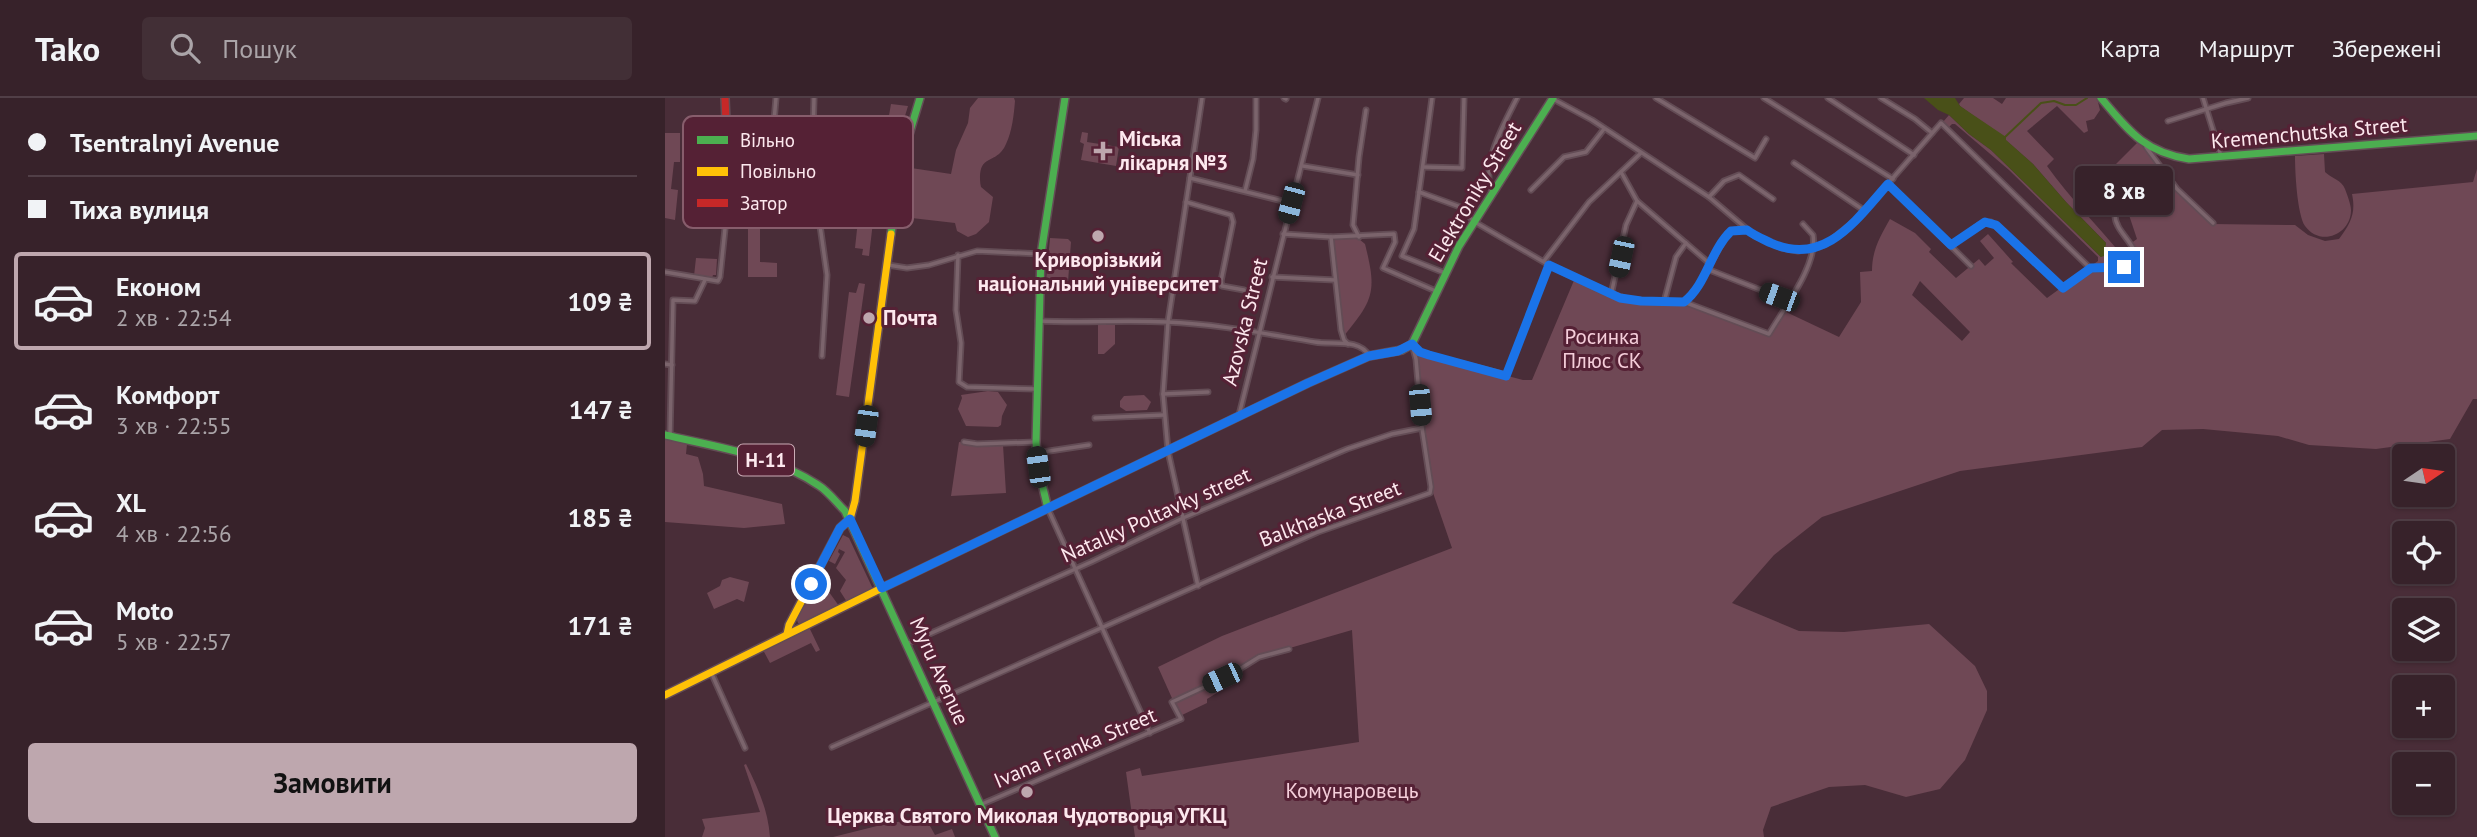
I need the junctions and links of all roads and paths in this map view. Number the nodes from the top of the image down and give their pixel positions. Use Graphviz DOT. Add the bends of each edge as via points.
graph roads {
  1 [pos="725,98"];
  2 [pos="776,98"];
  3 [pos="814,98"];
  4 [pos="920,98"];
  5 [pos="1065,98"];
  6 [pos="1202,98"];
  7 [pos="1256,98"];
  8 [pos="1318,98"];
  9 [pos="1432,98"];
  10 [pos="1464,98"];
  11 [pos="1517,98"];
  12 [pos="1553,98"];
  13 [pos="1656,98"];
  14 [pos="1764,98"];
  15 [pos="1828,98"];
  16 [pos="1881,98"];
  17 [pos="2101,98"];
  18 [pos="2203,98"];
  19 [pos="2248,98"];
  20 [pos="2207,109"];
  21 [pos="1366,110"];
  22 [pos="727,116"];
  23 [pos="774,116"];
  24 [pos="813,116"];
  25 [pos="913,121"];
  26 [pos="2168,121"];
  27 [pos="1604,130"];
  28 [pos="1932,133"];
  29 [pos="2477,136"];
  30 [pos="1766,139"];
  31 [pos="2146,146"];
  32 [pos="1641,153"];
  33 [pos="1914,155"];
  34 [pos="2222,158"];
  35 [pos="1794,163"];
  36 [pos="1303,166"];
  37 [pos="1422,167"];
  38 [pos="2161,170"];
  39 [pos="1621,172"];
  40 [pos="1358,175"];
  41 [pos="1190,178"];
  42 [pos="1893,179"];
  43 [pos="1888,184"];
  44 [pos="1531,190"];
  45 [pos="1245,191"];
  46 [pos="1419,192"];
  47 [pos="1492,192"];
  48 [pos="1709,197"];
  49 [pos="1773,199"];
  50 [pos="1637,201"];
  51 [pos="1186,202"];
  52 [pos="1291,203"];
  53 [pos="1865,211"];
  54 [pos="1473,221"];
  55 [pos="2213,223"];
  56 [pos="1803,224"];
  57 [pos="725,228"];
  58 [pos="819,228"];
  59 [pos="893,228"];
  60 [pos="1747,230"];
  61 [pos="1283,233"];
  62 [pos="1331,237"];
  63 [pos="1359,237"];
  64 [pos="1686,243"];
  65 [pos="1951,245"];
  66 [pos="1813,249"];
  67 [pos="1041,254"];
  68 [pos="958,255"];
  69 [pos="1544,261"];
  70 [pos="1709,263"];
  71 [pos="888,265"];
  72 [pos="1549,265"];
  73 [pos="1971,266"];
  74 [pos="2091,268"];
  75 [pos="1707,269"];
  76 [pos="665,272"];
  77 [pos="1446,274"];
  78 [pos="1272,277"];
  79 [pos="705,280"];
  80 [pos="1335,280"];
  81 [pos="1244,290"];
  82 [pos="1438,292"];
  83 [pos="1611,295"];
  84 [pos="1664,302"];
  85 [pos="1684,302"];
  86 [pos="1789,303"];
  87 [pos="1038,321"];
  88 [pos="1168,322"];
  89 [pos="1258,331"];
  90 [pos="1348,344"];
  91 [pos="1412,344"];
  92 [pos="823,356"];
  93 [pos="1369,356"];
  94 [pos="665,364"];
  95 [pos="672,365"];
  96 [pos="1036,389"];
  97 [pos="1208,392"];
  98 [pos="1163,394"];
  99 [pos="665,402"];
  100 [pos="671,402"];
  101 [pos="1164,415"];
  102 [pos="1095,418"];
  103 [pos="1238,418"];
  104 [pos="1422,428"];
  105 [pos="668,436"];
  106 [pos="964,442"];
  107 [pos="1036,442"];
  108 [pos="1089,445"];
  109 [pos="1168,451"];
  110 [pos="1036,453"];
  111 [pos="1048,509"];
  112 [pos="1183,518"];
  113 [pos="850,519"];
  114 [pos="1075,568"];
  115 [pos="1198,586"];
  116 [pos="882,588"];
  117 [pos="1104,628"];
  118 [pos="787,634"];
  119 [pos="907,643"];
  120 [pos="1289,649"];
  121 [pos="711,672"];
  122 [pos="665,695"];
  123 [pos="934,703"];
  124 [pos="1150,733"];
  125 [pos="832,747"];
  126 [pos="745,748"];
  127 [pos="980,805"];
  128 [pos="995,837"];
  1 -- 22 [label="main road"];
  2 -- 23 [label="street"];
  3 -- 24 [label="street"];
  4 -- 25 [label="main road"];
  5 -- 67 [label="main road"];
  6 -- 41 [label="street"];
  7 -- 45 [label="street" via="1255,146"];
  8 -- 36 [label="street, Azovska Street"];
  9 -- 37 [label="street"];
  10 -- 37 [label="street" via="1462,168"];
  11 -- 47 [label="street" via="1492,158"];
  12 -- 27 [label="street"];
  12 -- 47 [label="main road, Elektroniky Street"];
  13 -- 30 [label="street" via="1755,158"];
  14 -- 42 [label="street"];
  15 -- 33 [label="street"];
  16 -- 28 [label="street"];
  17 -- 31 [label="main road"];
  18 -- 20 [label="street"];
  19 -- 20 [label="street"];
  20 -- 26 [label="street"];
  20 -- 34 [label="street"];
  21 -- 40 [label="street"];
  27 -- 32 [label="street"];
  27 -- 44 [label="street" via="1586,152 1564,157"];
  28 -- 33 [label="street"];
  28 -- 74 [label="street" via="1941,123"];
  29 -- 34 [label="main road, Kremenchutska Street"];
  31 -- 34 [label="main road, Kremenchutska Street" via="2178,158"];
  31 -- 38 [label="street"];
  32 -- 39 [label="street"];
  32 -- 48 [label="street"];
  33 -- 42 [label="street"];
  35 -- 53 [label="street"];
  36 -- 40 [label="street"];
  36 -- 52 [label="street, Azovska Street"];
  37 -- 46 [label="street"];
  38 -- 55 [label="street"];
  38 -- 74 [label="street" via="2115,215 2135,252 2135,262 2114,269"];
  39 -- 50 [label="street"];
  39 -- 69 [label="street" via="1589,202"];
  40 -- 63 [label="street" via="1353,225"];
  41 -- 45 [label="street"];
  41 -- 51 [label="street"];
  42 -- 43 [label="street"];
  43 -- 53 [label="street"];
  43 -- 65 [label="street"];
  45 -- 52 [label="street"];
  46 -- 54 [label="street" via="1462,208"];
  46 -- 77 [label="street" via="1415,229 1402,256"];
  47 -- 54 [label="main road, Elektroniky Street"];
  48 -- 49 [label="street" via="1726,179 1739,174"];
  48 -- 60 [label="street"];
  50 -- 64 [label="street"];
  50 -- 83 [label="street" via="1626,225"];
  51 -- 81 [label="street" via="1231,215 1221,281 1226,288"];
  51 -- 88 [label="street"];
  52 -- 61 [label="street, Azovska Street"];
  53 -- 66 [label="street" via="1833,239"];
  54 -- 69 [label="street"];
  54 -- 77 [label="main road, Elektroniky Street"];
  56 -- 66 [label="street" via="1813,235"];
  57 -- 79 [label="street" via="720,279"];
  58 -- 92 [label="street" via="827,275"];
  59 -- 71 [label="main road"];
  60 -- 66 [label="street" via="1790,250"];
  60 -- 70 [label="street" via="1727,234"];
  61 -- 62 [label="street, Azovska Street"];
  61 -- 78 [label="street, Azovska Street"];
  62 -- 63 [label="street, Azovska Street"];
  62 -- 80 [label="street"];
  63 -- 82 [label="street, Azovska Street" via="1394,234 1383,268"];
  64 -- 70 [label="street"];
  64 -- 84 [label="street" via="1676,257"];
  65 -- 73 [label="street"];
  65 -- 74 [label="street" via="1991,222 2063,288"];
  66 -- 86 [label="street"];
  67 -- 68 [label="street" via="977,251"];
  67 -- 87 [label="main road"];
  68 -- 71 [label="street" via="929,265"];
  68 -- 96 [label="street" via="959,382 963,386"];
  69 -- 72 [label="street"];
  70 -- 75 [label="street"];
  71 -- 113 [label="main road"];
  72 -- 83 [label="street"];
  72 -- 91 [label="street" via="1506,376 1420,352"];
  75 -- 85 [label="street"];
  75 -- 86 [label="street"];
  76 -- 79 [label="street"];
  77 -- 82 [label="main road, Elektroniky Street"];
  78 -- 80 [label="street"];
  78 -- 89 [label="street, Azovska Street"];
  79 -- 95 [label="street" via="695,301 673,300"];
  80 -- 90 [label="street" via="1341,330"];
  82 -- 91 [label="main road, Elektroniky Street"];
  83 -- 84 [label="street"];
  84 -- 85 [label="street"];
  85 -- 86 [label="street" via="1769,334"];
  87 -- 88 [label="street"];
  87 -- 96 [label="main road"];
  88 -- 89 [label="street"];
  88 -- 98 [label="street"];
  89 -- 90 [label="street"];
  89 -- 103 [label="street, Azovska Street"];
  90 -- 93 [label="street" via="1361,347"];
  91 -- 93 [label="main road"];
  91 -- 104 [label="street, Balkhaska Street"];
  93 -- 103 [label="main road"];
  94 -- 95 [label="street"];
  95 -- 100 [label="street"];
  96 -- 107 [label="main road"];
  97 -- 98 [label="street"];
  98 -- 101 [label="street"];
  99 -- 100 [label="street"];
  100 -- 105 [label="street"];
  101 -- 102 [label="street"];
  101 -- 109 [label="street"];
  103 -- 109 [label="main road"];
  104 -- 112 [label="street, Natalky Poltavky street" via="1375,439"];
  104 -- 115 [label="street, Balkhaska Street" via="1430,493 1318,532"];
  105 -- 113 [label="main road, Н-11" via="742,452 796,471 820,486"];
  106 -- 107 [label="street"];
  107 -- 110 [label="main road"];
  108 -- 110 [label="street"];
  109 -- 111 [label="main road"];
  109 -- 112 [label="street"];
  110 -- 111 [label="main road"];
  111 -- 114 [label="street"];
  111 -- 116 [label="main road"];
  112 -- 114 [label="street, Natalky Poltavky street"];
  112 -- 115 [label="street"];
  113 -- 116 [label="main road, Myru Avenue / Н-11"];
  113 -- 118 [label="main road" via="840,528"];
  114 -- 117 [label="street"];
  114 -- 119 [label="street, Natalky Poltavky street"];
  115 -- 117 [label="street, Balkhaska Street"];
  116 -- 118 [label="main road"];
  116 -- 119 [label="main road, Myru Avenue"];
  117 -- 123 [label="street, Balkhaska Street"];
  117 -- 124 [label="street"];
  118 -- 121 [label="main road"];
  119 -- 123 [label="main road, Myru Avenue"];
  120 -- 124 [label="street, Ivana Franka Street" via="1259,657 1172,702 1181,719"];
  121 -- 122 [label="main road"];
  121 -- 126 [label="street"];
  123 -- 125 [label="street, Balkhaska Street"];
  123 -- 127 [label="main road, Myru Avenue"];
  124 -- 127 [label="street, Ivana Franka Street"];
  127 -- 128 [label="main road, Myru Avenue"];
}
